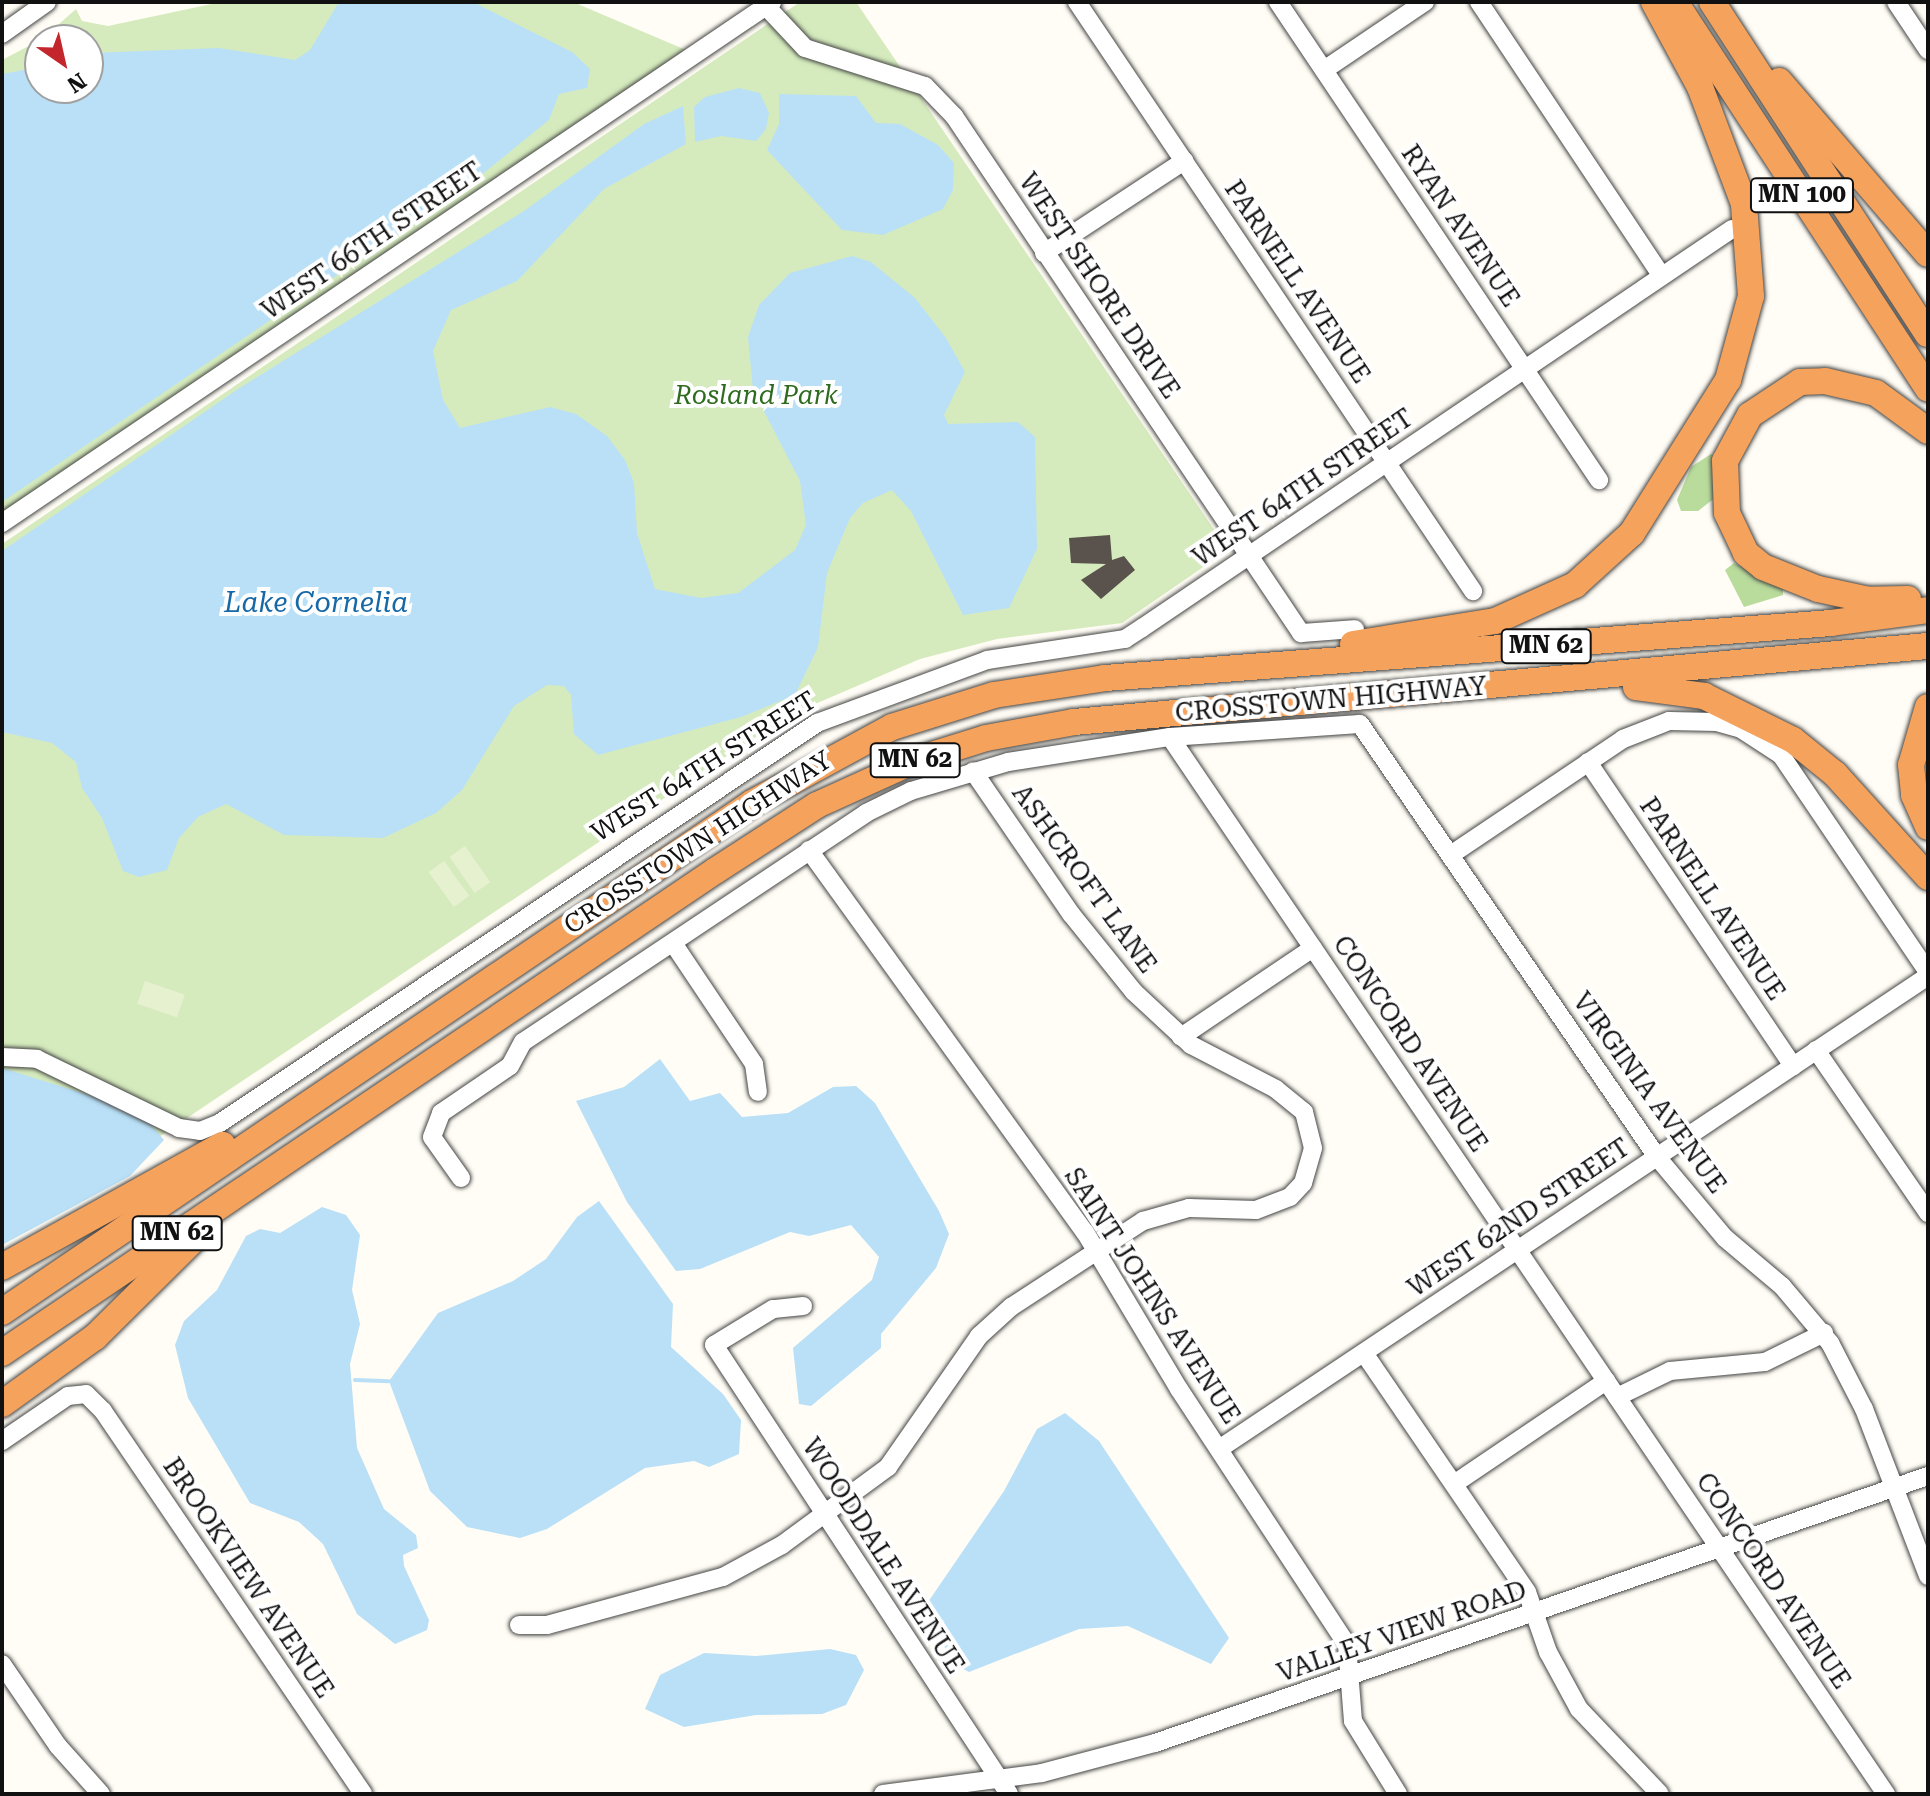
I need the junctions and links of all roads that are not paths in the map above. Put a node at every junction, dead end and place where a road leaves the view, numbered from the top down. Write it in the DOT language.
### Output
graph roads {
  1 [pos="47,2"];
  2 [pos="1077,2"];
  3 [pos="1278,2"];
  4 [pos="1425,2"];
  5 [pos="1479,2"];
  6 [pos="1654,2"];
  7 [pos="1675,2"];
  8 [pos="1712,2"];
  9 [pos="1896,2"];
  10 [pos="766,3"];
  11 [pos="2,34"];
  12 [pos="1735,39"];
  13 [pos="1928,50"];
  14 [pos="1324,70"];
  15 [pos="1184,161"];
  16 [pos="1732,229"];
  17 [pos="1044,253"];
  18 [pos="1928,254"];
  19 [pos="1662,276"];
  20 [pos="1928,334"];
  21 [pos="1524,369"];
  22 [pos="1928,388"];
  23 [pos="1928,431"];
  24 [pos="1386,462"];
  25 [pos="1599,480"];
  26 [pos="2,523"];
  27 [pos="1250,556"];
  28 [pos="1473,591"];
  29 [pos="1928,599"];
  30 [pos="1928,610"];
  31 [pos="1355,629"];
  32 [pos="1928,646"];
  33 [pos="1162,674"];
  34 [pos="1573,680"];
  35 [pos="1928,707"];
  36 [pos="1170,737"];
  37 [pos="1588,762"];
  38 [pos="973,771"];
  39 [pos="1928,827"];
  40 [pos="809,850"];
  41 [pos="1452,854"];
  42 [pos="1928,877"];
  43 [pos="673,943"];
  44 [pos="1313,948"];
  45 [pos="1928,974"];
  46 [pos="1181,1037"];
  47 [pos="1816,1050"];
  48 [pos="2,1057"];
  49 [pos="1793,1066"];
  50 [pos="338,1084"];
  51 [pos="758,1092"];
  52 [pos="353,1114"];
  53 [pos="1657,1157"];
  54 [pos="461,1178"];
  55 [pos="1928,1213"];
  56 [pos="1095,1249"];
  57 [pos="1518,1250"];
  58 [pos="2,1267"];
  59 [pos="803,1306"];
  60 [pos="2,1312"];
  61 [pos="1824,1333"];
  62 [pos="2,1353"];
  63 [pos="1364,1353"];
  64 [pos="1606,1381"];
  65 [pos="1617,1397"];
  66 [pos="2,1404"];
  67 [pos="2,1441"];
  68 [pos="1219,1449"];
  69 [pos="1928,1476"];
  70 [pos="1454,1484"];
  71 [pos="1893,1489"];
  72 [pos="826,1515"];
  73 [pos="1721,1549"];
  74 [pos="1928,1576"];
  75 [pos="1535,1615"];
  76 [pos="519,1625"];
  77 [pos="2,1664"];
  78 [pos="1350,1677"];
  79 [pos="1004,1786"];
  80 [pos="101,1794"];
  81 [pos="363,1794"];
  82 [pos="883,1794"];
  83 [pos="1398,1794"];
  84 [pos="1660,1794"];
  85 [pos="1886,1794"];
  1 -- 11 [label="street"];
  2 -- 15 [label="street, PARNELL AVENUE"];
  3 -- 14 [label="street, RYAN AVENUE"];
  4 -- 14 [label="street"];
  5 -- 19 [label="street"];
  6 -- 33 [label="highway"];
  7 -- 22 [label="highway, MN 100"];
  8 -- 12 [label="highway, MN 100"];
  9 -- 13 [label="street"];
  10 -- 17 [label="street, WEST SHORE DRIVE"];
  10 -- 26 [label="street, WEST 66TH STREET"];
  12 -- 18 [label="highway"];
  12 -- 20 [label="highway, MN 100"];
  14 -- 21 [label="street, RYAN AVENUE"];
  15 -- 17 [label="street"];
  15 -- 24 [label="street, PARNELL AVENUE"];
  16 -- 19 [label="street, WEST 64TH STREET"];
  17 -- 27 [label="street, WEST SHORE DRIVE"];
  19 -- 21 [label="street, WEST 64TH STREET"];
  21 -- 24 [label="street, WEST 64TH STREET"];
  21 -- 25 [label="street, RYAN AVENUE"];
  23 -- 29 [label="highway"];
  24 -- 27 [label="street, WEST 64TH STREET"];
  24 -- 28 [label="street, PARNELL AVENUE"];
  27 -- 31 [label="street, WEST SHORE DRIVE"];
  27 -- 48 [label="street, WEST 64TH STREET"];
  30 -- 33 [label="highway, CROSSTOWN HIGHWAY / MN 62"];
  32 -- 34 [label="highway, CROSSTOWN HIGHWAY / MN 62"];
  33 -- 50 [label="highway, CROSSTOWN HIGHWAY / MN 62"];
  34 -- 42 [label="highway"];
  34 -- 52 [label="highway, CROSSTOWN HIGHWAY / MN 62"];
  35 -- 39 [label="highway"];
  36 -- 38 [label="street"];
  36 -- 41 [label="street, VIRGINIA AVENUE"];
  36 -- 44 [label="street, CONCORD AVENUE"];
  37 -- 41 [label="street"];
  37 -- 45 [label="street"];
  37 -- 49 [label="street, PARNELL AVENUE"];
  38 -- 40 [label="street"];
  38 -- 46 [label="street, ASHCROFT LANE"];
  40 -- 43 [label="street"];
  40 -- 56 [label="street, SAINT JOHNS AVENUE"];
  41 -- 53 [label="street, VIRGINIA AVENUE"];
  43 -- 51 [label="street"];
  43 -- 54 [label="street"];
  44 -- 46 [label="street"];
  44 -- 57 [label="street, CONCORD AVENUE"];
  45 -- 47 [label="street, WEST 62ND STREET"];
  46 -- 56 [label="street, ASHCROFT LANE"];
  47 -- 49 [label="street, WEST 62ND STREET"];
  47 -- 55 [label="street"];
  49 -- 53 [label="street, WEST 62ND STREET"];
  50 -- 58 [label="highway"];
  50 -- 60 [label="highway, CROSSTOWN HIGHWAY / MN 62"];
  52 -- 62 [label="highway, CROSSTOWN HIGHWAY / MN 62"];
  52 -- 66 [label="highway"];
  53 -- 57 [label="street, WEST 62ND STREET"];
  53 -- 61 [label="street, VIRGINIA AVENUE"];
  56 -- 68 [label="street, SAINT JOHNS AVENUE"];
  56 -- 72 [label="street, ASHCROFT LANE"];
  57 -- 63 [label="street, WEST 62ND STREET"];
  57 -- 64 [label="street, CONCORD AVENUE"];
  59 -- 72 [label="street, WOODDALE AVENUE"];
  61 -- 65 [label="street"];
  61 -- 71 [label="street, VIRGINIA AVENUE"];
  63 -- 68 [label="street, WEST 62ND STREET"];
  63 -- 70 [label="street"];
  64 -- 65 [label="street, CONCORD AVENUE"];
  64 -- 70 [label="street"];
  65 -- 73 [label="street, CONCORD AVENUE"];
  67 -- 81 [label="street, BROOKVIEW AVENUE"];
  68 -- 78 [label="street, SAINT JOHNS AVENUE"];
  69 -- 71 [label="street, VALLEY VIEW ROAD"];
  70 -- 75 [label="street"];
  71 -- 73 [label="street, VALLEY VIEW ROAD"];
  71 -- 74 [label="street, VIRGINIA AVENUE"];
  72 -- 76 [label="street, ASHCROFT LANE"];
  72 -- 79 [label="street, WOODDALE AVENUE"];
  73 -- 75 [label="street, VALLEY VIEW ROAD"];
  73 -- 85 [label="street, CONCORD AVENUE"];
  75 -- 78 [label="street, VALLEY VIEW ROAD"];
  75 -- 84 [label="street"];
  77 -- 80 [label="street"];
  78 -- 79 [label="street, VALLEY VIEW ROAD"];
  78 -- 83 [label="street, SAINT JOHNS AVENUE"];
  79 -- 82 [label="street, VALLEY VIEW ROAD"];
}
